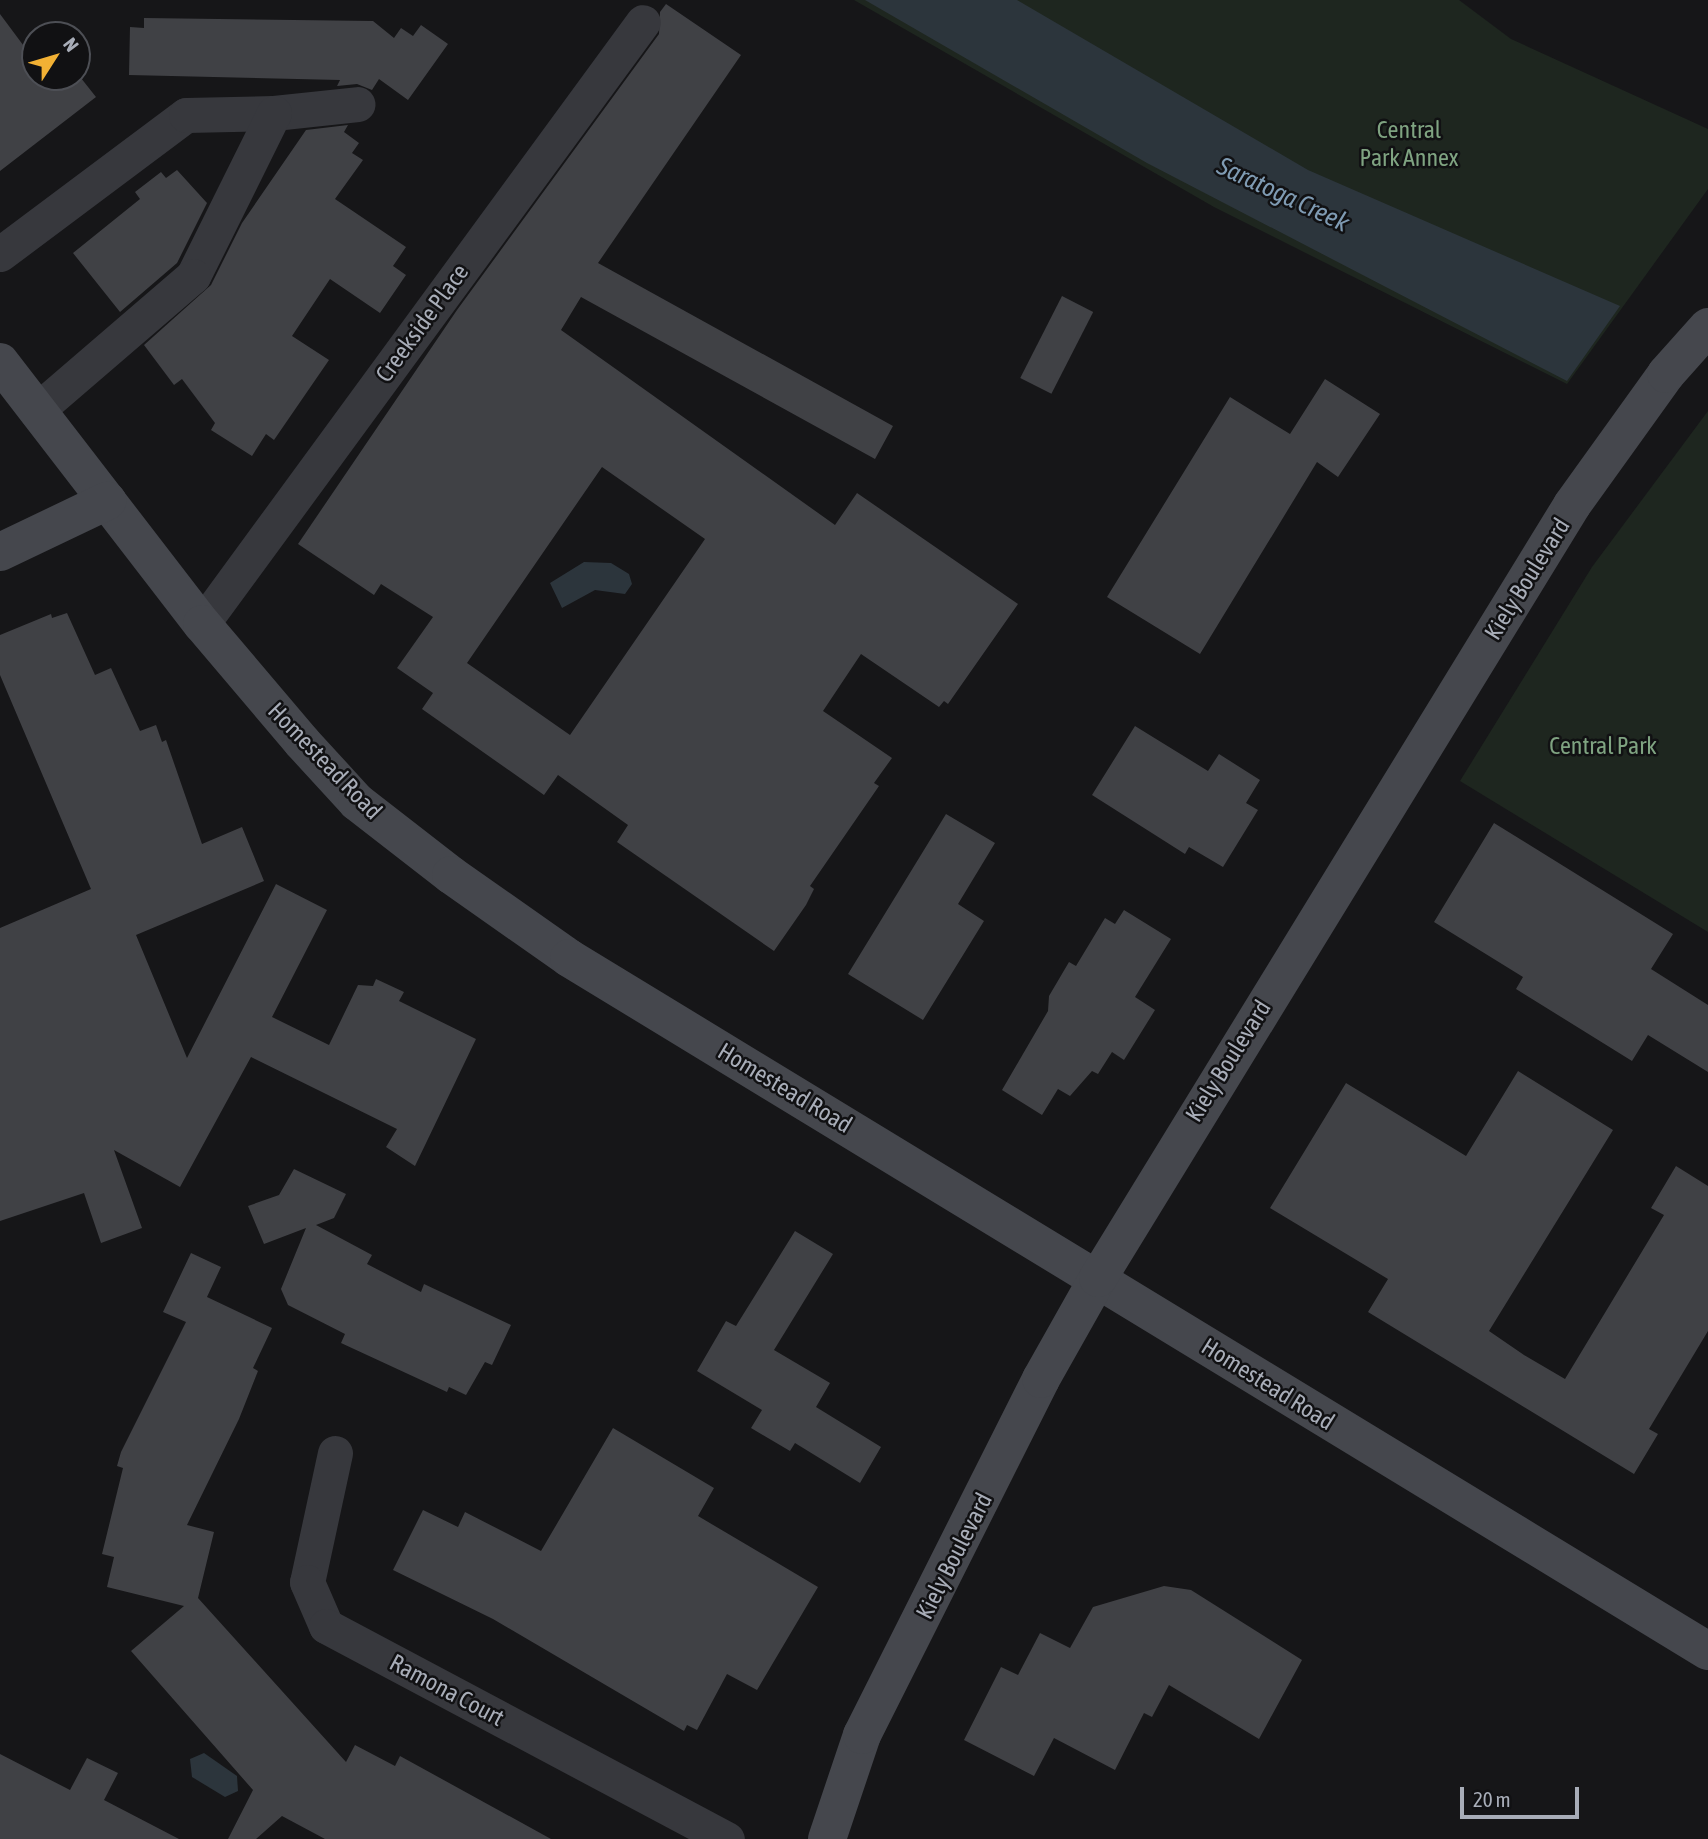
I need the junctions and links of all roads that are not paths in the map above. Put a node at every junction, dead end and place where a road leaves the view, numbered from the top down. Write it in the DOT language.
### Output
graph roads {
  1 [pos="643,23"];
  2 [pos="358,104"];
  3 [pos="274,113"];
  4 [pos="0,254"];
  5 [pos="1708,327"];
  6 [pos="0,362"];
  7 [pos="36,411"];
  8 [pos="107,501"];
  9 [pos="0,552"];
  10 [pos="202,624"];
  11 [pos="1098,1278"];
  12 [pos="335,1453"];
  13 [pos="1708,1651"];
  14 [pos="727,1839"];
  15 [pos="827,1839"];
  1 -- 10 [label="street, Creekside Place"];
  2 -- 3 [label="street"];
  3 -- 4 [label="street"];
  3 -- 7 [label="street"];
  5 -- 11 [label="main road, Kiely Boulevard"];
  6 -- 7 [label="main road, Homestead Road"];
  7 -- 8 [label="main road, Homestead Road"];
  8 -- 9 [label="main road"];
  8 -- 10 [label="main road, Homestead Road"];
  10 -- 11 [label="main road, Homestead Road"];
  11 -- 13 [label="main road, Homestead Road"];
  11 -- 15 [label="main road, Kiely Boulevard"];
  12 -- 14 [label="street, Ramona Court"];
}
